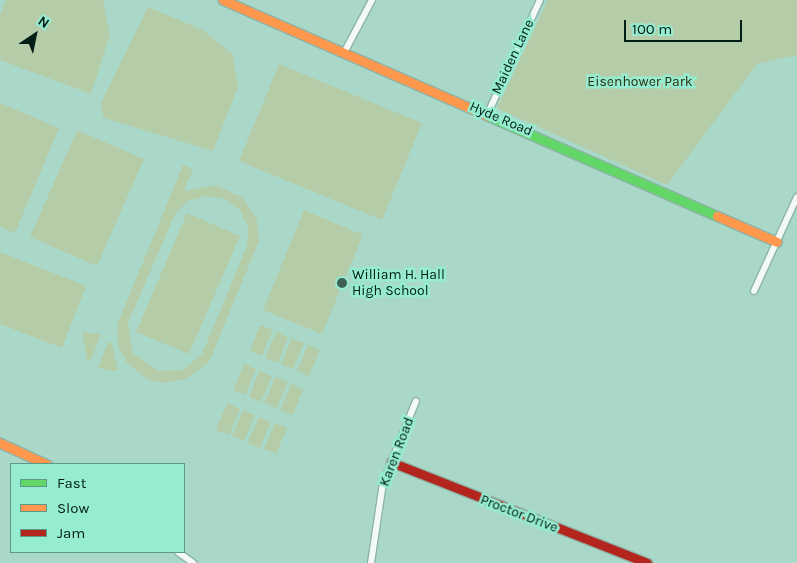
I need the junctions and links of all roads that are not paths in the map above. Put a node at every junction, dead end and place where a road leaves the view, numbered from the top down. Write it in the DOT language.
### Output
graph roads {
  1 [pos="223,0"];
  2 [pos="372,0"];
  3 [pos="540,0"];
  4 [pos="345,51"];
  5 [pos="488,114"];
  6 [pos="797,197"];
  7 [pos="777,242"];
  8 [pos="754,291"];
  9 [pos="416,401"];
  10 [pos="0,443"];
  11 [pos="391,462"];
  12 [pos="44,463"];
  13 [pos="179,553"];
  14 [pos="193,563"];
  15 [pos="371,563"];
  16 [pos="647,563"];
  1 -- 4 [label="street, Hyde Road"];
  2 -- 4 [label="street"];
  3 -- 5 [label="street, Maiden Lane"];
  4 -- 5 [label="street, Hyde Road"];
  5 -- 7 [label="street, Hyde Road"];
  6 -- 7 [label="street"];
  7 -- 8 [label="street"];
  9 -- 11 [label="street, Karen Road"];
  10 -- 12 [label="street"];
  11 -- 15 [label="street, Karen Road"];
  11 -- 16 [label="street, Proctor Drive"];
  13 -- 14 [label="street"];
}
